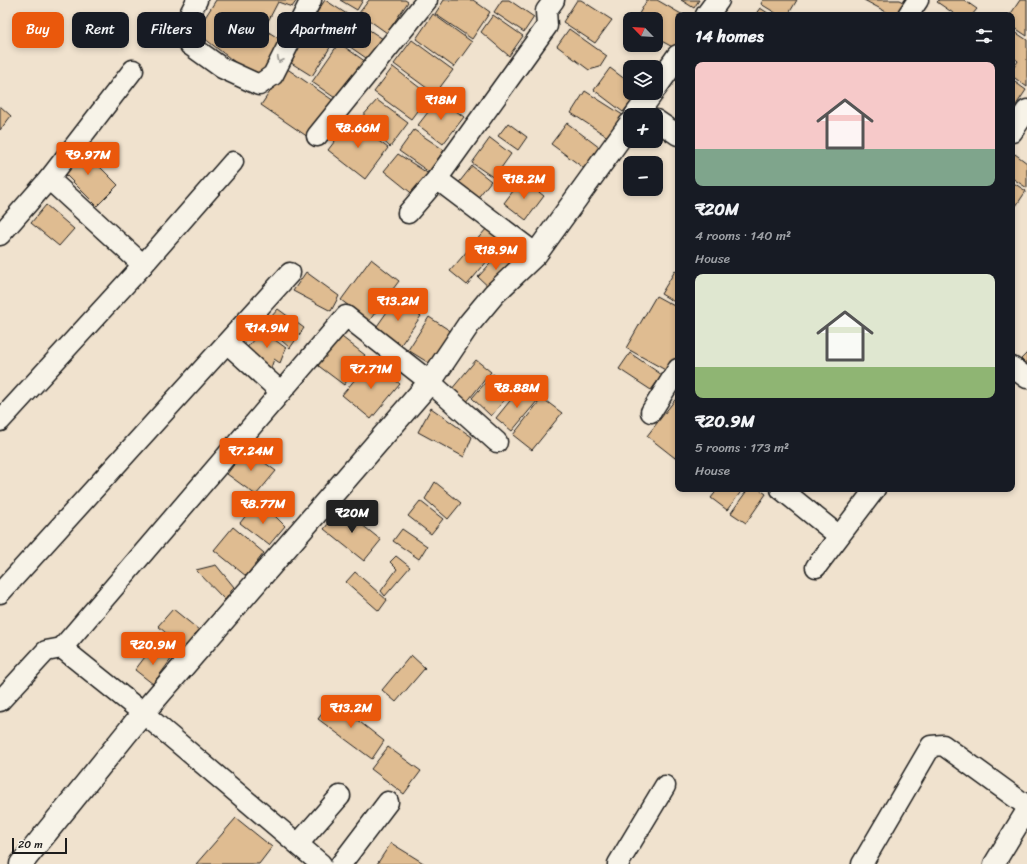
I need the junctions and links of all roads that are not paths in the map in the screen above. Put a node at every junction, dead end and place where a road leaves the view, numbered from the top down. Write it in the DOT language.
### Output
graph roads {
  1 [pos="197,0"];
  2 [pos="311,0"];
  3 [pos="427,0"];
  4 [pos="554,0"];
  5 [pos="718,0"];
  6 [pos="918,0"];
  7 [pos="709,12"];
  8 [pos="910,12"];
  9 [pos="675,60"];
  10 [pos="133,70"];
  11 [pos="663,77"];
  12 [pos="1027,110"];
  13 [pos="663,125"];
  14 [pos="1015,128"];
  15 [pos="675,133"];
  16 [pos="317,136"];
  17 [pos="623,140"];
  18 [pos="233,162"];
  19 [pos="49,179"];
  20 [pos="437,179"];
  21 [pos="408,213"];
  22 [pos="0,235"];
  23 [pos="536,254"];
  24 [pos="143,265"];
  25 [pos="290,273"];
  26 [pos="227,343"];
  27 [pos="1015,369"];
  28 [pos="675,374"];
  29 [pos="1027,378"];
  30 [pos="430,382"];
  31 [pos="281,392"];
  32 [pos="651,412"];
  33 [pos="0,421"];
  34 [pos="497,442"];
  35 [pos="785,492"];
  36 [pos="873,492"];
  37 [pos="840,536"];
  38 [pos="816,567"];
  39 [pos="0,593"];
  40 [pos="62,648"];
  41 [pos="0,701"];
  42 [pos="143,713"];
  43 [pos="665,786"];
  44 [pos="340,796"];
  45 [pos="388,802"];
  46 [pos="1027,806"];
  47 [pos="1027,810"];
  48 [pos="298,844"];
  49 [pos="21,864"];
  50 [pos="321,864"];
  51 [pos="341,864"];
  52 [pos="618,864"];
  53 [pos="862,864"];
  54 [pos="994,864"];
  2 -- 1 [label="street, one-way"];
  3 -- 16 [label="street"];
  4 -- 20 [label="street"];
  5 -- 7 [label="street"];
  6 -- 8 [label="street"];
  9 -- 11 [label="street"];
  10 -- 19 [label="street"];
  12 -- 14 [label="street"];
  13 -- 15 [label="street"];
  17 -- 23 [label="street"];
  18 -- 24 [label="street"];
  19 -- 22 [label="street"];
  19 -- 24 [label="street"];
  20 -- 21 [label="street"];
  20 -- 23 [label="street"];
  23 -- 30 [label="street"];
  24 -- 33 [label="street"];
  25 -- 26 [label="street"];
  26 -- 31 [label="street"];
  26 -- 39 [label="street"];
  27 -- 29 [label="street"];
  28 -- 32 [label="street"];
  30 -- 31 [label="street"];
  30 -- 34 [label="street"];
  30 -- 42 [label="street"];
  31 -- 40 [label="street"];
  35 -- 37 [label="street"];
  36 -- 37 [label="street"];
  37 -- 38 [label="street"];
  40 -- 41 [label="street"];
  40 -- 42 [label="street"];
  42 -- 48 [label="street"];
  42 -- 49 [label="street"];
  43 -- 52 [label="street"];
  44 -- 48 [label="street"];
  45 -- 51 [label="street"];
  46 -- 53 [label="street"];
  47 -- 54 [label="street"];
  48 -- 50 [label="street"];
}
